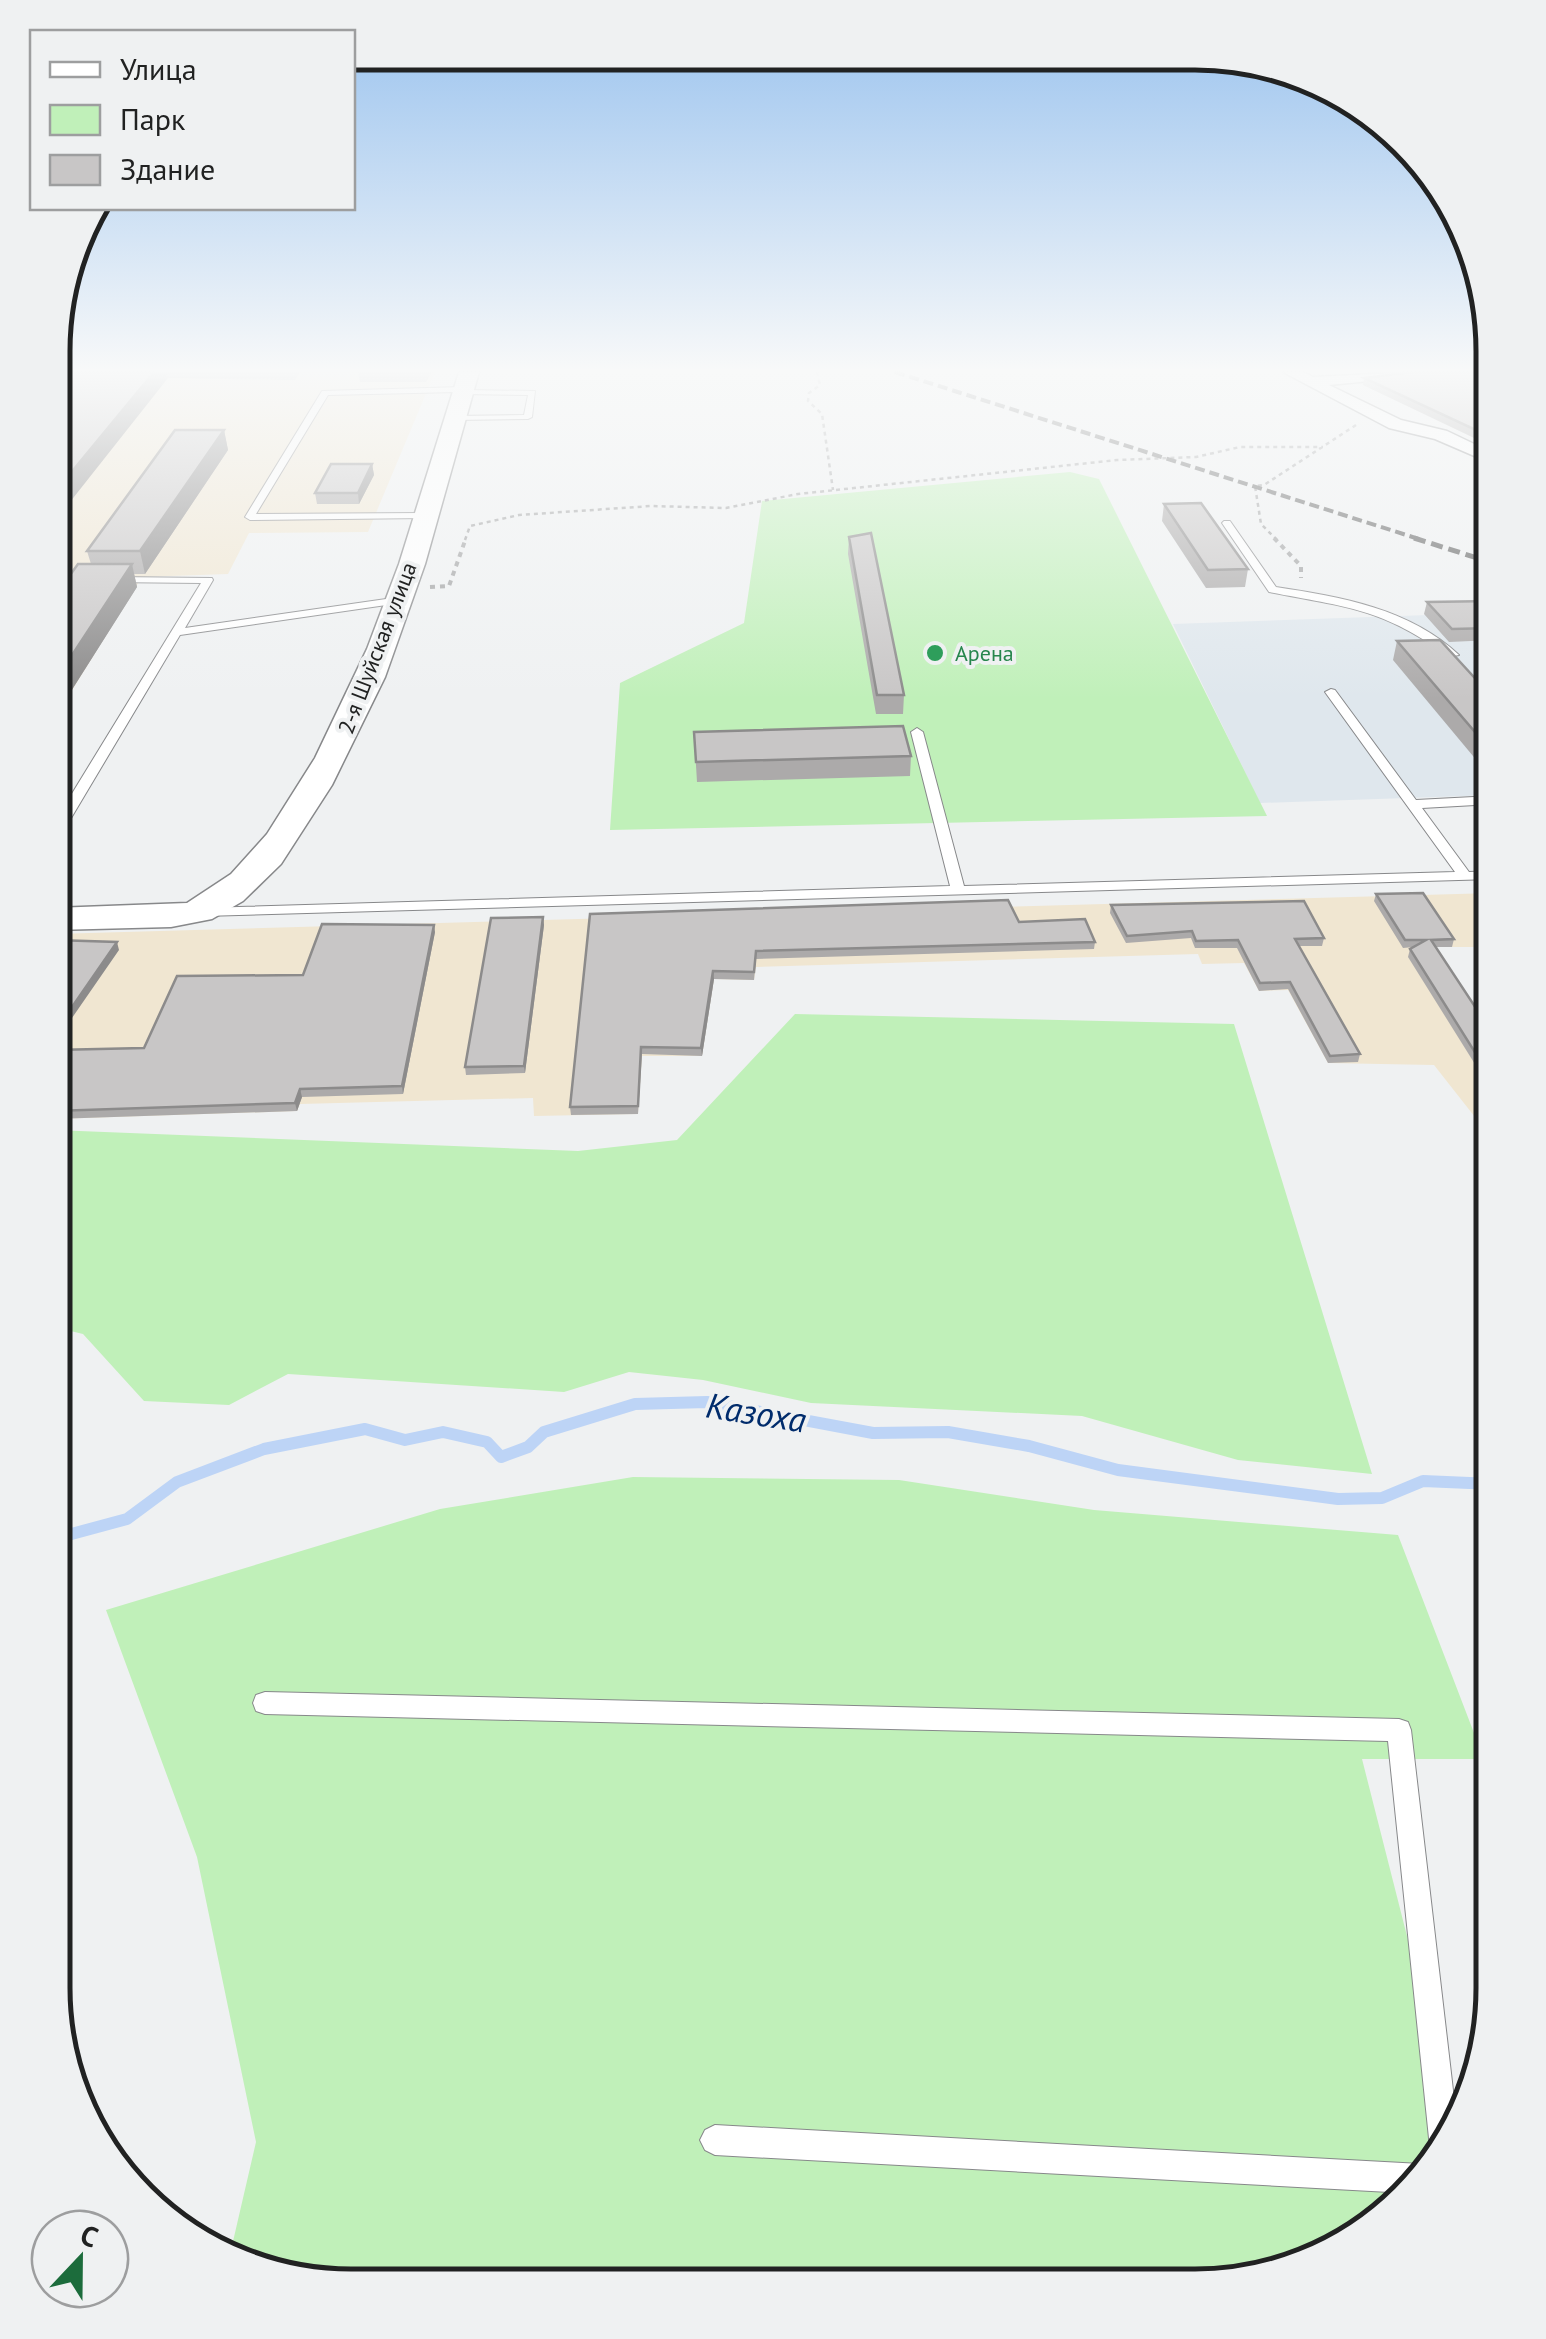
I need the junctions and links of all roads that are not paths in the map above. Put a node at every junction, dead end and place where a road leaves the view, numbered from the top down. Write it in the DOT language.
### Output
graph roads {
  1 [pos="271,481"];
  2 [pos="434,481"];
  3 [pos="423,516"];
  4 [pos="1227,523"];
  5 [pos="94,580"];
  6 [pos="402,594"];
  7 [pos="178,632"];
  8 [pos="1463,666"];
  9 [pos="1331,692"];
  10 [pos="917,732"];
  11 [pos="1476,801"];
  12 [pos="1414,804"];
  13 [pos="70,809"];
  14 [pos="1476,876"];
  15 [pos="1466,877"];
  16 [pos="958,891"];
  17 [pos="235,893"];
  18 [pos="276,910"];
  19 [pos="194,913"];
  20 [pos="70,918"];
  21 [pos="265,1703"];
  22 [pos="1442,2121"];
  23 [pos="715,2140"];
  24 [pos="1401,2178"];
  1 -- 3 [label="lane"];
  2 -- 3 [label="street, 2-я Шуйская улица"];
  3 -- 6 [label="street, 2-я Шуйская улица"];
  4 -- 8 [label="lane"];
  5 -- 7 [label="lane"];
  6 -- 7 [label="lane"];
  6 -- 17 [label="street, 2-я Шуйская улица"];
  7 -- 13 [label="lane"];
  9 -- 12 [label="lane"];
  10 -- 16 [label="lane"];
  11 -- 12 [label="lane"];
  12 -- 15 [label="lane"];
  14 -- 15 [label="lane"];
  15 -- 16 [label="lane"];
  16 -- 18 [label="lane"];
  17 -- 18 [label="lane"];
  17 -- 19 [label="street, 2-я Шуйская улица"];
  18 -- 19 [label="lane"];
  19 -- 20 [label="street, 2-я Шуйская улица"];
  21 -- 22 [label="lane"];
  23 -- 24 [label="lane"];
}
